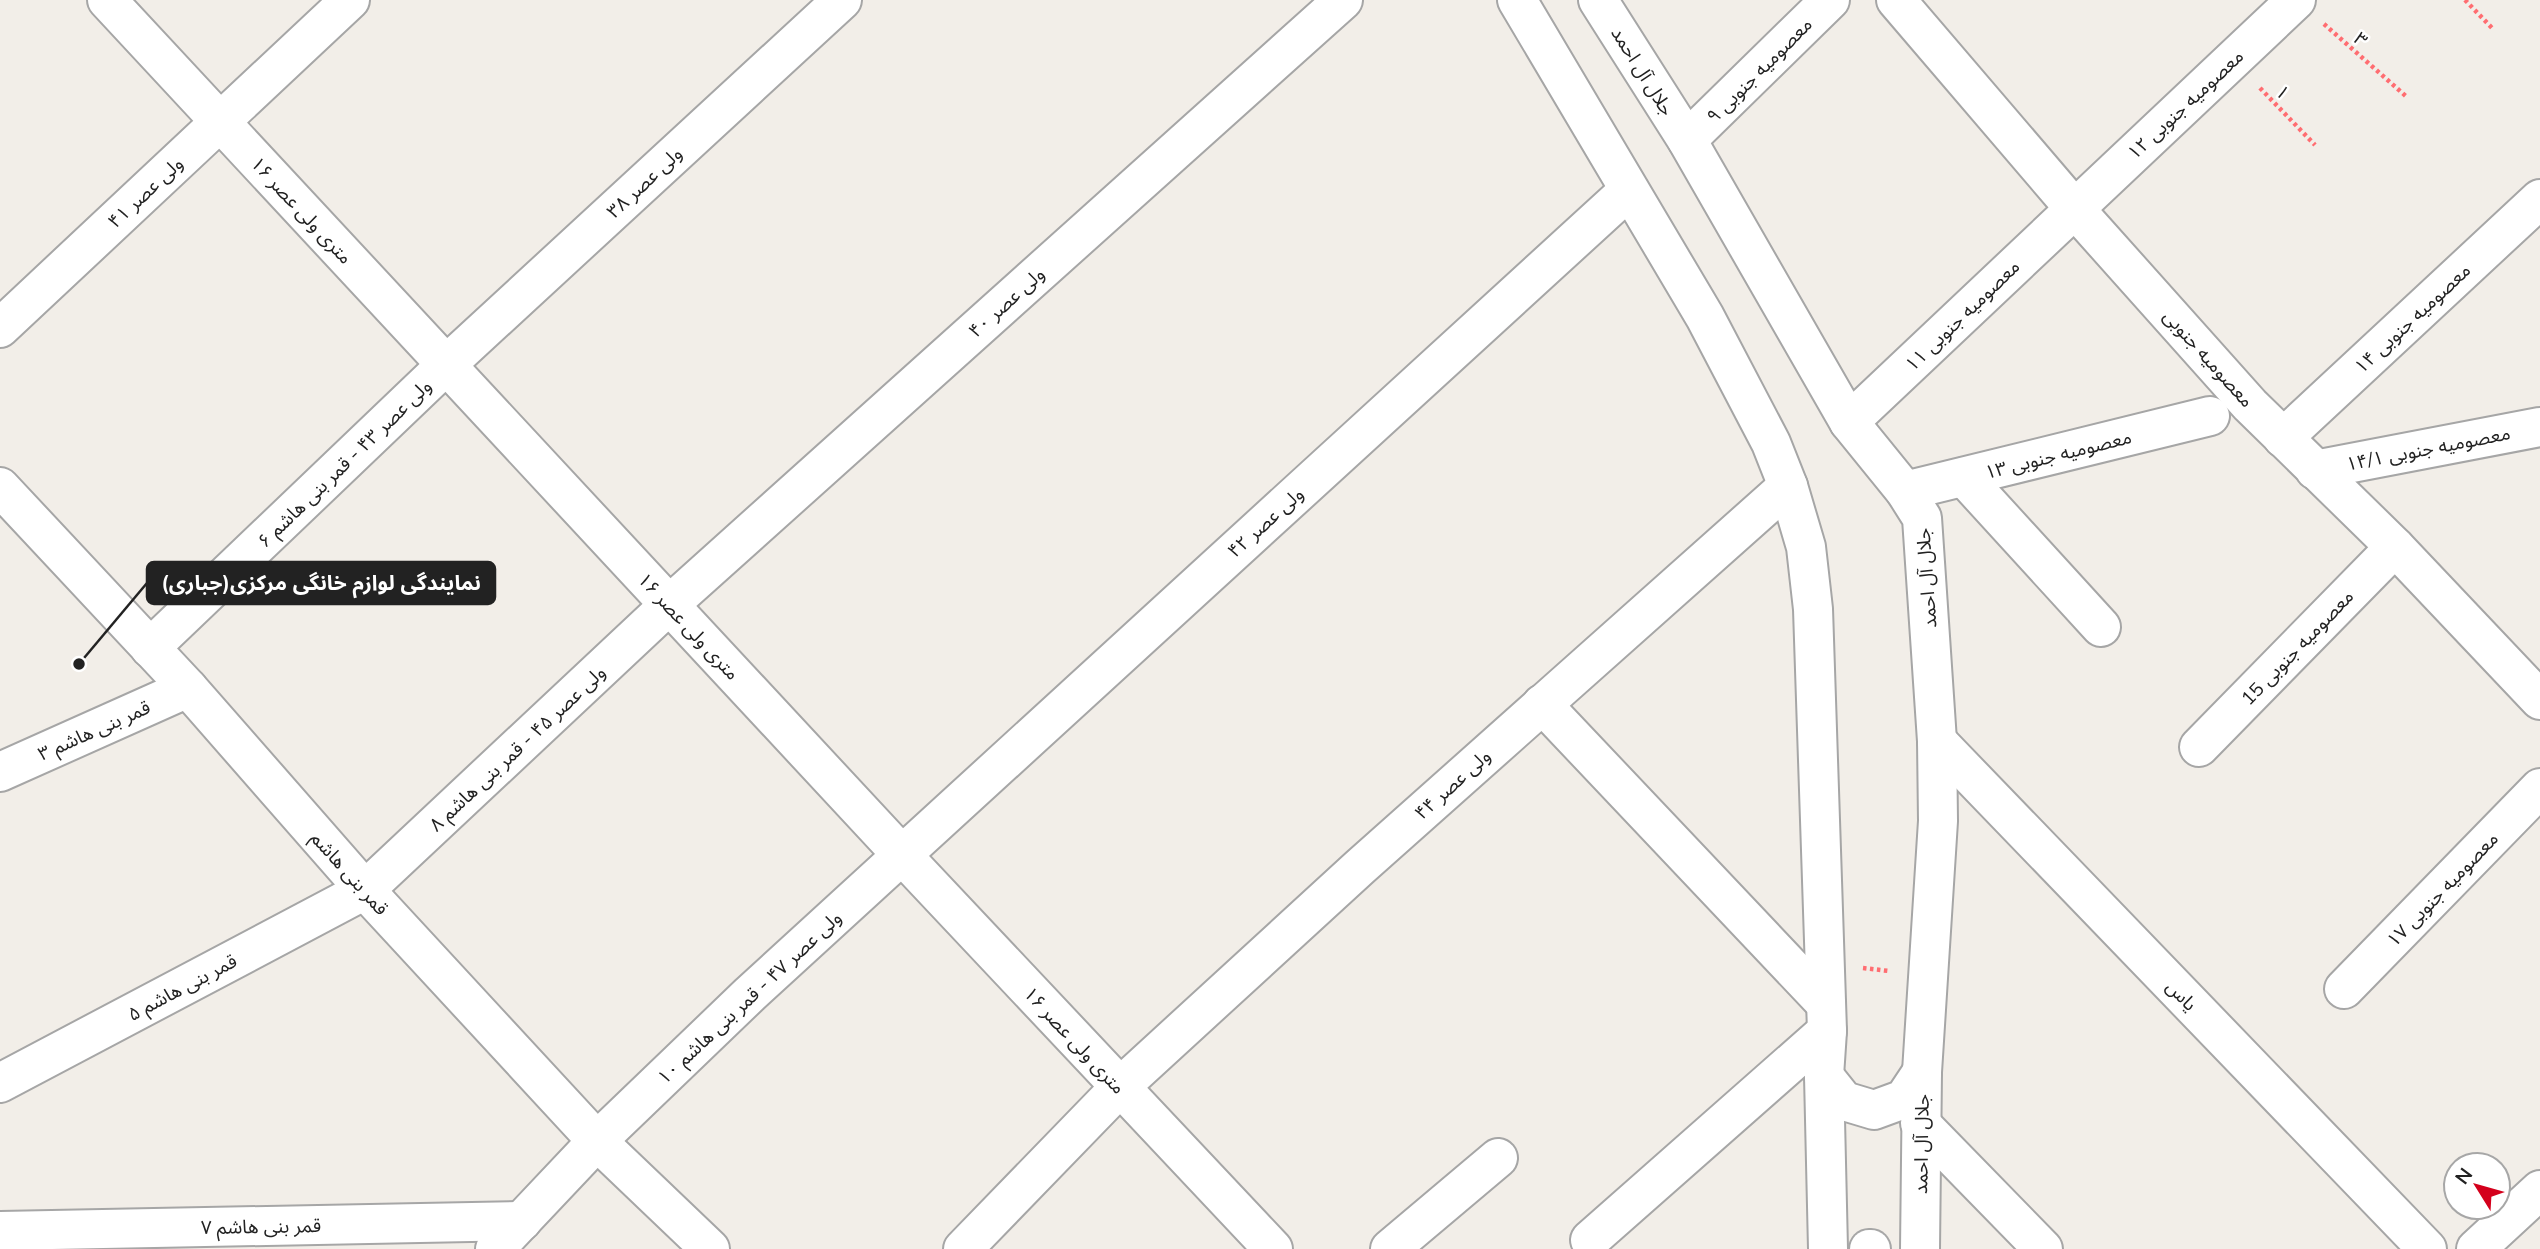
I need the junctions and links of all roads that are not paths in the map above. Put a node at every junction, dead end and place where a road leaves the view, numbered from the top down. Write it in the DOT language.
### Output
graph roads {
  1 [pos="107,0"];
  2 [pos="350,0"];
  3 [pos="842,0"];
  4 [pos="1343,0"];
  5 [pos="1517,0"];
  6 [pos="1598,0"];
  7 [pos="1830,0"];
  8 [pos="1896,0"];
  9 [pos="2307,9"];
  10 [pos="220,121"];
  11 [pos="1688,140"];
  12 [pos="1629,190"];
  13 [pos="2540,199"];
  14 [pos="2074,208"];
  15 [pos="0,328"];
  16 [pos="446,365"];
  17 [pos="2210,416"];
  18 [pos="1849,422"];
  19 [pos="2540,427"];
  20 [pos="2284,438"];
  21 [pos="2315,470"];
  22 [pos="1964,477"];
  23 [pos="1788,486"];
  24 [pos="0,487"];
  25 [pos="1905,491"];
  26 [pos="2395,547"];
  27 [pos="669,605"];
  28 [pos="2101,627"];
  29 [pos="150,648"];
  30 [pos="188,688"];
  31 [pos="2540,700"];
  32 [pos="1542,704"];
  33 [pos="1937,741"];
  34 [pos="2199,747"];
  35 [pos="0,772"];
  36 [pos="2540,788"];
  37 [pos="902,855"];
  38 [pos="365,890"];
  39 [pos="2344,989"];
  40 [pos="1826,1017"];
  41 [pos="1922,1072"];
  42 [pos="1824,1076"];
  43 [pos="0,1083"];
  44 [pos="1120,1087"];
  45 [pos="1920,1123"];
  46 [pos="597,1141"];
  47 [pos="1498,1158"];
  48 [pos="2540,1190"];
  49 [pos="522,1221"];
  50 [pos="0,1231"];
  51 [pos="1590,1240"];
  52 [pos="495,1249"];
  53 [pos="710,1249"];
  54 [pos="964,1249"];
  55 [pos="1273,1249"];
  56 [pos="1390,1249"];
  57 [pos="1828,1249"];
  58 [pos="1920,1249"];
  59 [pos="2043,1249"];
  60 [pos="2427,1249"];
  61 [pos="2476,1249"];
  1 -- 10 [label="street, ۱۶ متری ولی عصر"];
  2 -- 10 [label="street, ولی عصر ۴۱"];
  3 -- 16 [label="street, ولی عصر ۳۸"];
  4 -- 27 [label="street, ولی عصر ۴۰"];
  5 -- 12 [label="street"];
  6 -- 11 [label="street, جلال آل احمد"];
  7 -- 11 [label="street, معصومیه جنوبی ۹"];
  8 -- 14 [label="street, معصومیه جنوبی"];
  9 -- 14 [label="street, معصومیه جنوبی ۱۲"];
  10 -- 15 [label="street, ولی عصر ۴۱"];
  10 -- 16 [label="street, ۱۶ متری ولی عصر"];
  11 -- 18 [label="street, جلال آل احمد"];
  12 -- 23 [label="street"];
  12 -- 37 [label="street, ولی عصر ۴۲"];
  13 -- 20 [label="street, معصومیه جنوبی ۱۴"];
  14 -- 18 [label="street, معصومیه جنوبی ۱۱"];
  14 -- 20 [label="street, معصومیه جنوبی"];
  16 -- 27 [label="street, ۱۶ متری ولی عصر"];
  16 -- 29 [label="street, ولی عصر ۴۳ - قمر بنی هاشم ۶"];
  17 -- 22 [label="street, معصومیه جنوبی ۱۳"];
  18 -- 25 [label="street, جلال آل احمد"];
  19 -- 21 [label="street, معصومیه جنوبی ۱۴/۱"];
  20 -- 21 [label="street, معصومیه جنوبی"];
  21 -- 26 [label="street, معصومیه جنوبی"];
  22 -- 25 [label="street, معصومیه جنوبی ۱۳"];
  22 -- 28 [label="street"];
  23 -- 32 [label="street, ولی عصر ۴۴"];
  23 -- 40 [label="street"];
  24 -- 29 [label="street, قمر بنی هاشم"];
  25 -- 33 [label="street, جلال آل احمد"];
  26 -- 31 [label="street, معصومیه جنوبی"];
  26 -- 34 [label="street, معصومیه جنوبی 15"];
  27 -- 37 [label="street, ۱۶ متری ولی عصر"];
  27 -- 38 [label="street, ولی عصر ۴۵ - قمر بنی هاشم ۸"];
  29 -- 30 [label="street, قمر بنی هاشم"];
  30 -- 35 [label="street, قمر بنی هاشم ۳"];
  30 -- 38 [label="street, قمر بنی هاشم"];
  32 -- 40 [label="street"];
  32 -- 44 [label="street, ولی عصر ۴۴"];
  33 -- 41 [label="street, جلال آل احمد"];
  33 -- 60 [label="street, یاس"];
  36 -- 39 [label="street, معصومیه جنوبی ۱۷"];
  37 -- 44 [label="street, ۱۶ متری ولی عصر"];
  37 -- 46 [label="street, ولی عصر ۴۷ - قمر بنی هاشم ۱۰"];
  38 -- 43 [label="street, قمر بنی هاشم ۵"];
  38 -- 46 [label="street, قمر بنی هاشم"];
  40 -- 42 [label="street"];
  40 -- 51 [label="street"];
  41 -- 42 [label="street"];
  41 -- 45 [label="street, جلال آل احمد"];
  42 -- 57 [label="street"];
  44 -- 54 [label="street, ولی عصر ۴۴"];
  44 -- 55 [label="street, ۱۶ متری ولی عصر"];
  45 -- 58 [label="street, جلال آل احمد"];
  45 -- 59 [label="street"];
  46 -- 49 [label="street, ولی عصر ۴۷ - قمر بنی هاشم ۱۰"];
  46 -- 53 [label="street, قمر بنی هاشم"];
  47 -- 56 [label="street"];
  48 -- 61 [label="street"];
  49 -- 50 [label="street, قمر بنی هاشم ۷"];
  49 -- 52 [label="street, ولی عصر ۴۷ - قمر بنی هاشم ۱۰"];
}
